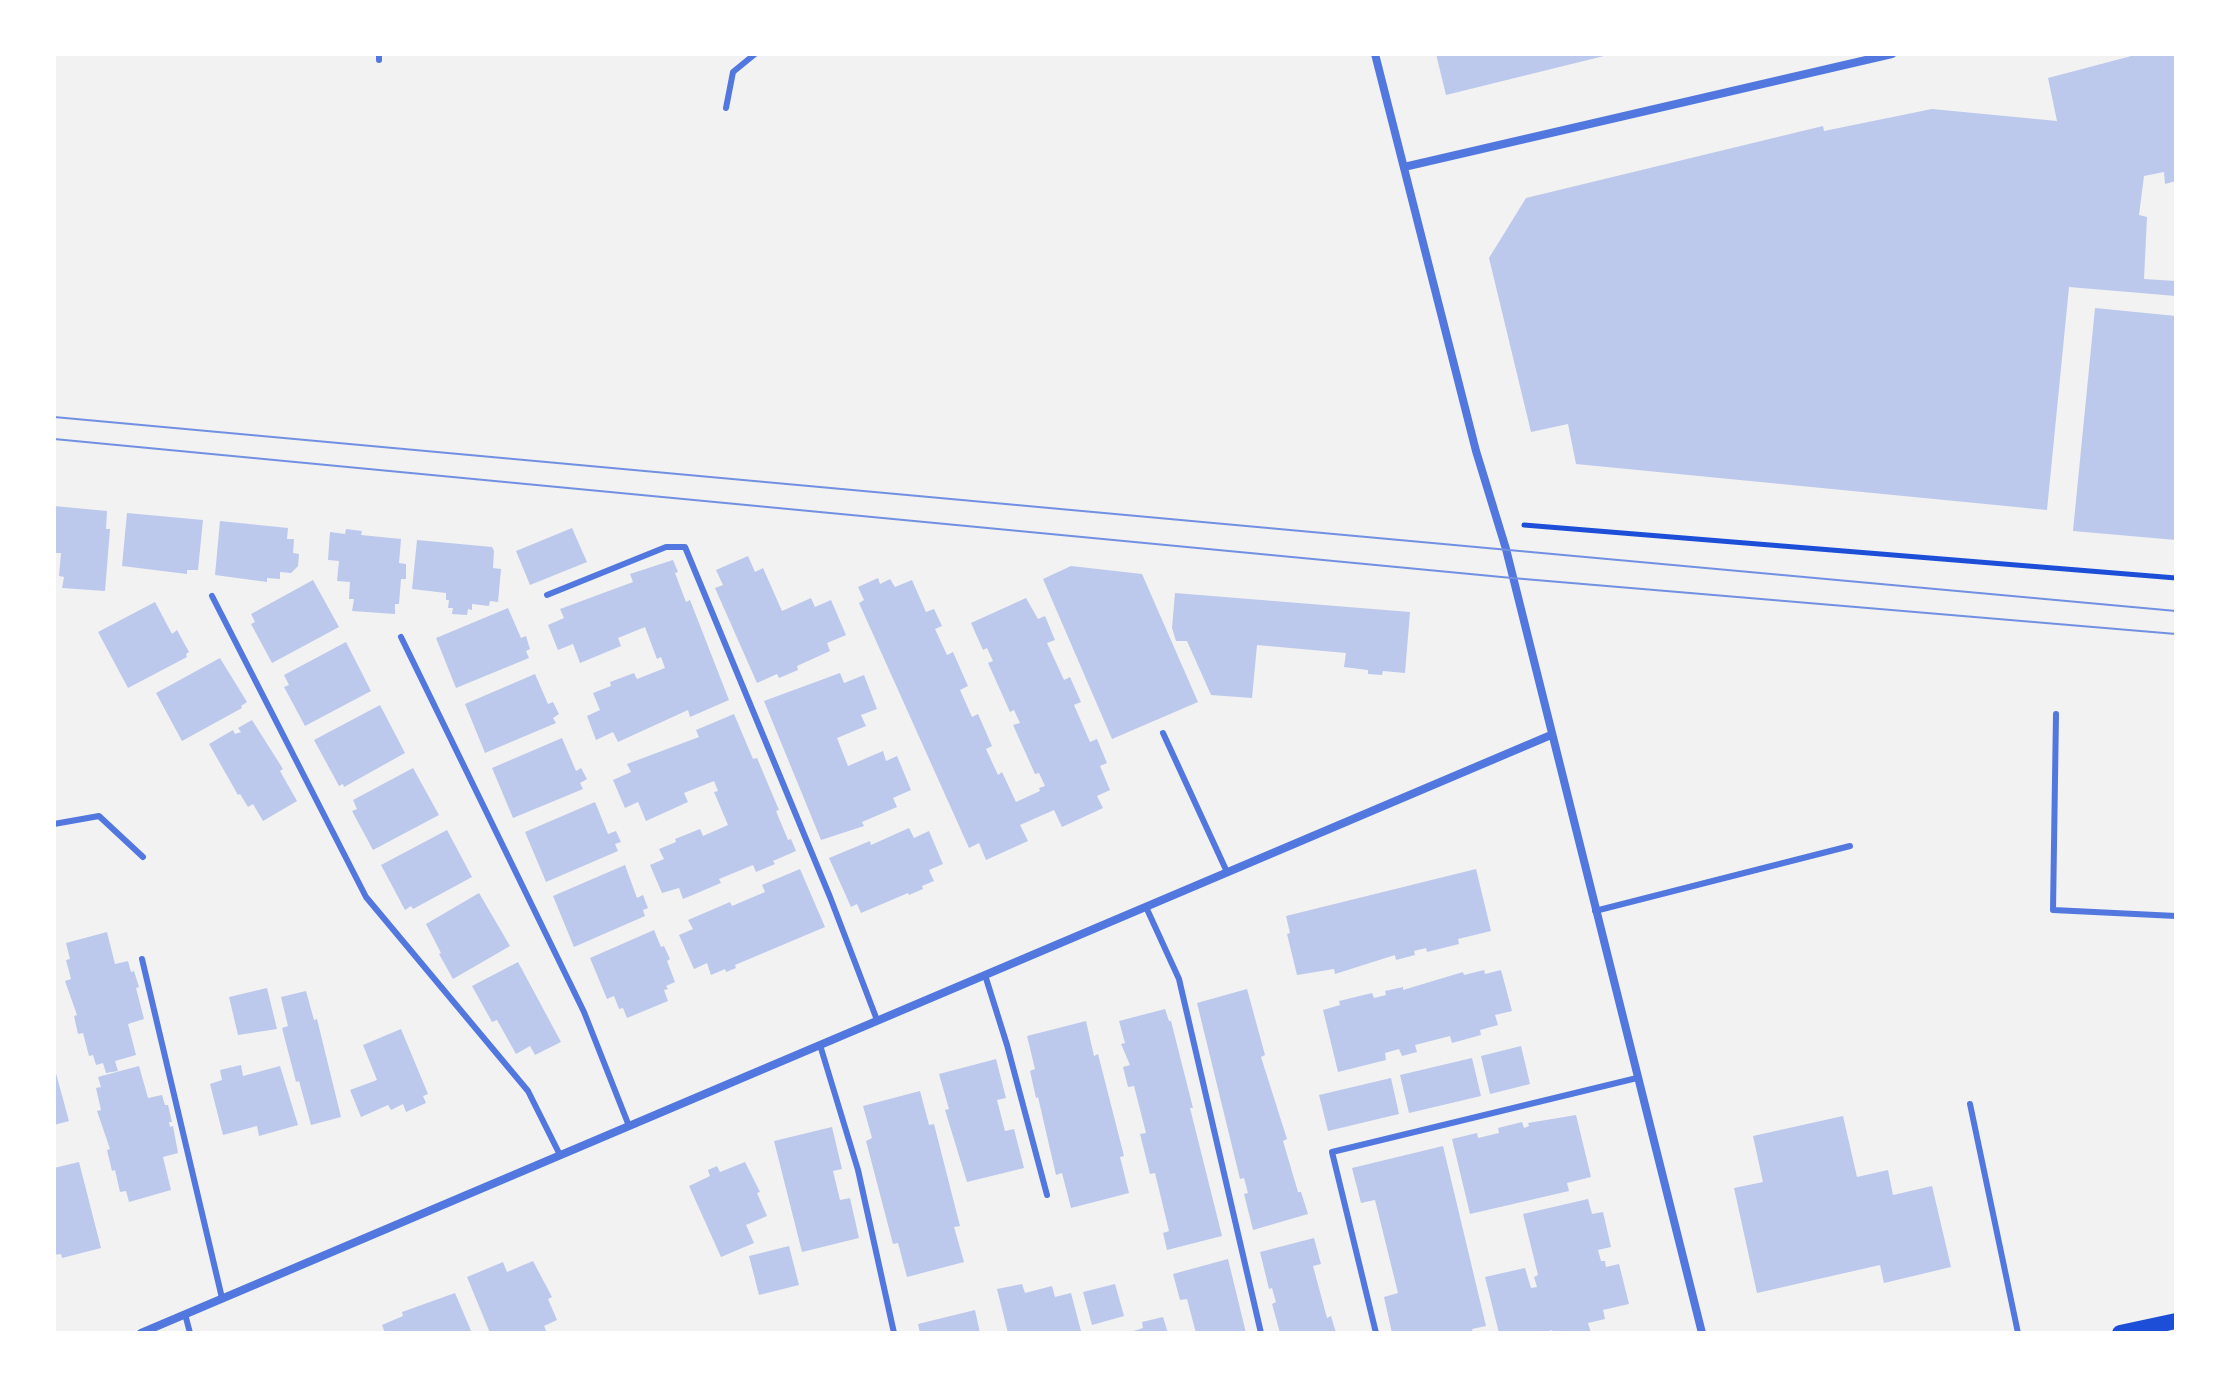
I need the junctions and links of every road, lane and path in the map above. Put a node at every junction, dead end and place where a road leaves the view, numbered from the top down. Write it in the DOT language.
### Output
graph roads {
  1 [pos="755,54"];
  2 [pos="1375,54"];
  3 [pos="1892,54"];
  4 [pos="726,108"];
  5 [pos="1404,167"];
  6 [pos="1523,525"];
  7 [pos="2176,578"];
  8 [pos="547,595"];
  9 [pos="212,596"];
  10 [pos="401,637"];
  11 [pos="2056,714"];
  12 [pos="1163,733"];
  13 [pos="1551,735"];
  14 [pos="54,824"];
  15 [pos="1850,846"];
  16 [pos="143,857"];
  17 [pos="1227,872"];
  18 [pos="1146,907"];
  19 [pos="1595,911"];
  20 [pos="2176,916"];
  21 [pos="142,959"];
  22 [pos="985,975"];
  23 [pos="877,1020"];
  24 [pos="820,1045"];
  25 [pos="1637,1078"];
  26 [pos="1970,1104"];
  27 [pos="629,1126"];
  28 [pos="560,1155"];
  29 [pos="1047,1195"];
  30 [pos="222,1298"];
  31 [pos="185,1314"];
  32 [pos="2176,1321"];
  33 [pos="141,1333"];
  34 [pos="190,1333"];
  35 [pos="894,1333"];
  36 [pos="1261,1333"];
  37 [pos="1376,1333"];
  38 [pos="1702,1333"];
  39 [pos="2018,1333"];
  40 [pos="2120,1333"];
  1 -- 4 [label="lane"];
  2 -- 5 [label="street"];
  3 -- 5 [label="street"];
  5 -- 13 [label="street"];
  6 -- 7 [label="path"];
  8 -- 23 [label="lane"];
  9 -- 28 [label="lane"];
  10 -- 27 [label="lane"];
  11 -- 20 [label="lane"];
  12 -- 17 [label="lane"];
  13 -- 17 [label="street"];
  13 -- 19 [label="street"];
  14 -- 16 [label="lane"];
  15 -- 19 [label="lane"];
  17 -- 18 [label="street"];
  18 -- 22 [label="street"];
  18 -- 36 [label="lane"];
  19 -- 25 [label="street"];
  21 -- 30 [label="lane"];
  22 -- 23 [label="street"];
  22 -- 29 [label="lane"];
  23 -- 24 [label="street"];
  24 -- 27 [label="street"];
  24 -- 35 [label="lane"];
  25 -- 37 [label="lane"];
  25 -- 38 [label="street"];
  26 -- 39 [label="lane"];
  27 -- 28 [label="street"];
  28 -- 30 [label="street"];
  30 -- 31 [label="street"];
  31 -- 33 [label="street"];
  31 -- 34 [label="lane"];
  32 -- 40 [label="main road"];
}
